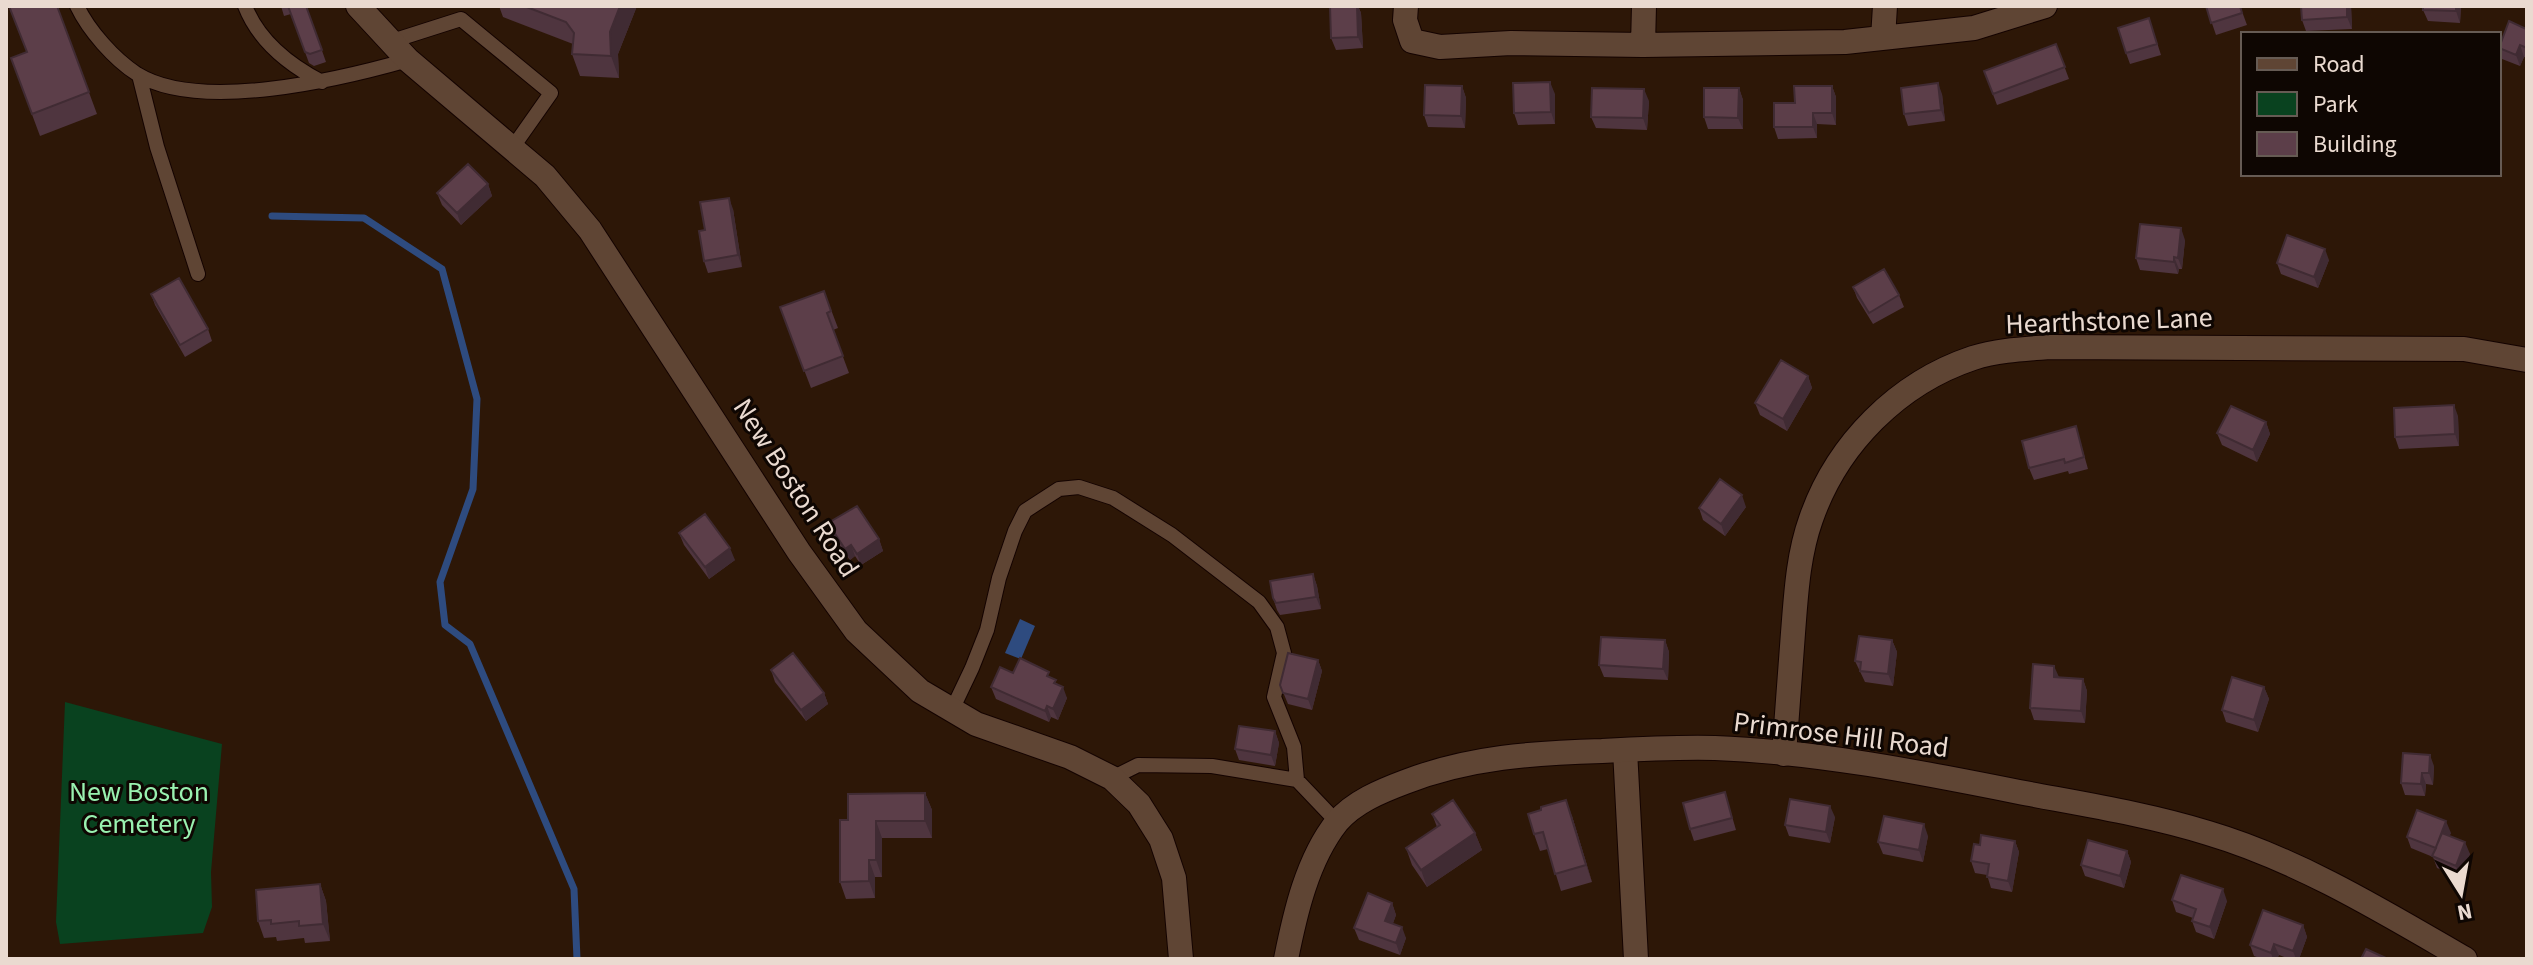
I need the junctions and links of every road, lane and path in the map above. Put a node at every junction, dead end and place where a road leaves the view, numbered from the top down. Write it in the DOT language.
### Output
graph roads {
  1 [pos="77,6"];
  2 [pos="245,6"];
  3 [pos="358,6"];
  4 [pos="469,6"];
  5 [pos="1406,6"];
  6 [pos="1644,6"];
  7 [pos="1885,6"];
  8 [pos="2045,6"];
  9 [pos="461,19"];
  10 [pos="1883,38"];
  11 [pos="389,42"];
  12 [pos="1643,45"];
  13 [pos="408,60"];
  14 [pos="139,75"];
  15 [pos="322,82"];
  16 [pos="513,147"];
  17 [pos="198,274"];
  18 [pos="2527,360"];
  19 [pos="952,710"];
  20 [pos="1625,750"];
  21 [pos="1784,754"];
  22 [pos="1112,778"];
  23 [pos="1297,780"];
  24 [pos="1337,822"];
  25 [pos="1181,959"];
  26 [pos="1286,959"];
  27 [pos="1636,959"];
  28 [pos="2465,959"];
  1 -- 14 [label="lane"];
  2 -- 15 [label="lane"];
  3 -- 11 [label="street, New Boston Road"];
  4 -- 9 [label="lane"];
  5 -- 12 [label="street"];
  6 -- 12 [label="street"];
  7 -- 10 [label="street"];
  8 -- 10 [label="street"];
  9 -- 11 [label="lane"];
  9 -- 16 [label="lane"];
  10 -- 12 [label="street"];
  11 -- 13 [label="street, New Boston Road"];
  13 -- 15 [label="lane"];
  13 -- 16 [label="street, New Boston Road"];
  14 -- 15 [label="lane"];
  14 -- 17 [label="lane"];
  16 -- 19 [label="street, New Boston Road"];
  18 -- 21 [label="street, Hearthstone Lane"];
  19 -- 22 [label="street, New Boston Road"];
  19 -- 23 [label="lane"];
  20 -- 21 [label="street, Primrose Hill Road"];
  20 -- 24 [label="street, Primrose Hill Road"];
  20 -- 27 [label="street"];
  21 -- 28 [label="street, Primrose Hill Road"];
  22 -- 23 [label="lane"];
  22 -- 25 [label="street, New Boston Road"];
  23 -- 24 [label="lane"];
  24 -- 26 [label="street, Primrose Hill Road"];
}
